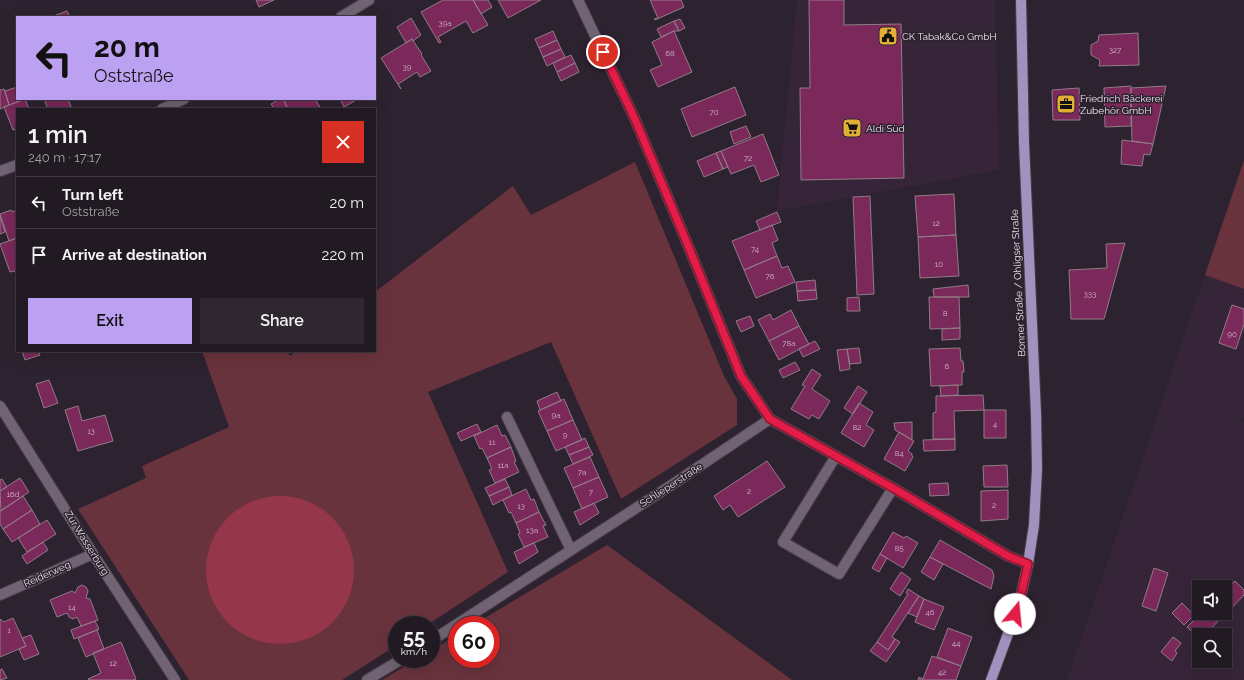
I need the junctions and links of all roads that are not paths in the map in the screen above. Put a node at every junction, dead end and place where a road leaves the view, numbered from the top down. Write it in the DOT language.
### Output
graph roads {
  1 [pos="369,0"];
  2 [pos="578,0"];
  3 [pos="1021,0"];
  4 [pos="343,16"];
  5 [pos="182,100"];
  6 [pos="164,108"];
  7 [pos="16,165"];
  8 [pos="0,171"];
  9 [pos="0,406"];
  10 [pos="507,417"];
  11 [pos="770,419"];
  12 [pos="836,456"];
  13 [pos="893,488"];
  14 [pos="571,550"];
  15 [pos="93,554"];
  16 [pos="1028,564"];
  17 [pos="0,595"];
  18 [pos="440,635"];
  19 [pos="388,667"];
  20 [pos="175,680"];
  21 [pos="367,680"];
  22 [pos="991,680"];
  1 -- 4 [label="street"];
  2 -- 11 [label="street"];
  3 -- 16 [label="main road, Bonner Straße / Ohligser Straße"];
  5 -- 6 [label="street"];
  7 -- 8 [label="street"];
  9 -- 15 [label="street, Zur Wasserburg"];
  10 -- 14 [label="street"];
  11 -- 12 [label="street"];
  11 -- 14 [label="street, Schlieperstraße"];
  12 -- 13 [label="street"];
  12 -- 13 [label="street"];
  13 -- 16 [label="street"];
  14 -- 18 [label="street, Schlieperstraße"];
  15 -- 17 [label="street, Reiderweg"];
  15 -- 20 [label="street, Zur Wasserburg"];
  16 -- 22 [label="main road, Bonner Straße / Ohligser Straße"];
  19 -- 21 [label="street"];
}
